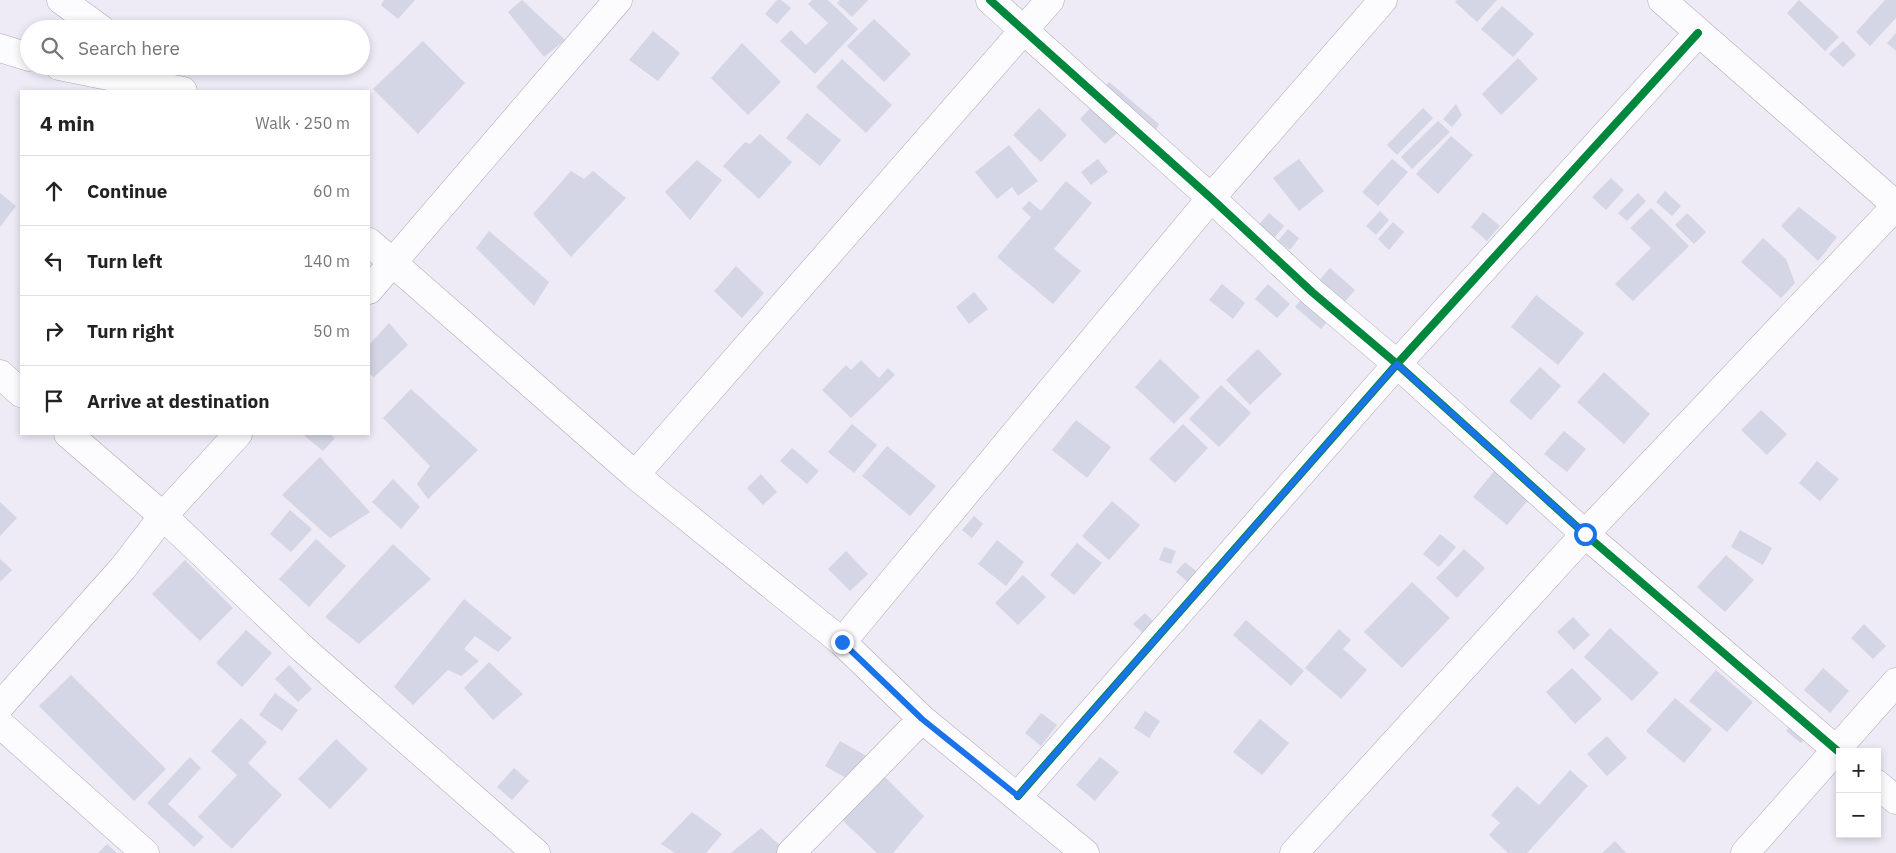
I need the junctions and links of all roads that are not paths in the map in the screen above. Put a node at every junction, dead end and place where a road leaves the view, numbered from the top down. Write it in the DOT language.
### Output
graph roads {
  1 [pos="61,0"];
  2 [pos="618,0"];
  3 [pos="990,0"];
  4 [pos="1050,0"];
  5 [pos="1383,0"];
  6 [pos="1662,0"];
  7 [pos="89,20"];
  8 [pos="1024,29"];
  9 [pos="1698,33"];
  10 [pos="0,48"];
  11 [pos="20,54"];
  12 [pos="104,75"];
  13 [pos="166,75"];
  14 [pos="179,90"];
  15 [pos="187,90"];
  16 [pos="1211,198"];
  17 [pos="1896,205"];
  18 [pos="370,243"];
  19 [pos="394,263"];
  20 [pos="370,289"];
  21 [pos="1397,364"];
  22 [pos="0,374"];
  23 [pos="20,392"];
  24 [pos="69,435"];
  25 [pos="237,435"];
  26 [pos="635,475"];
  27 [pos="163,516"];
  28 [pos="1585,534"];
  29 [pos="842,642"];
  30 [pos="1896,682"];
  31 [pos="0,706"];
  32 [pos="922,719"];
  33 [pos="0,724"];
  34 [pos="1841,748"];
  35 [pos="1836,749"];
  36 [pos="1836,753"];
  37 [pos="1881,787"];
  38 [pos="1018,796"];
  39 [pos="1896,800"];
  40 [pos="145,853"];
  41 [pos="536,853"];
  42 [pos="791,853"];
  43 [pos="1085,853"];
  44 [pos="1294,853"];
  45 [pos="1745,853"];
  1 -- 7 [label="street"];
  2 -- 19 [label="street"];
  3 -- 8 [label="street"];
  4 -- 8 [label="street"];
  5 -- 16 [label="street"];
  6 -- 9 [label="street"];
  8 -- 16 [label="street"];
  8 -- 26 [label="street"];
  9 -- 17 [label="street"];
  9 -- 21 [label="street"];
  10 -- 11 [label="street"];
  12 -- 14 [label="street"];
  13 -- 15 [label="street"];
  16 -- 21 [label="street"];
  16 -- 29 [label="street"];
  17 -- 28 [label="street"];
  18 -- 19 [label="street"];
  19 -- 20 [label="street"];
  19 -- 26 [label="street"];
  21 -- 28 [label="street"];
  21 -- 38 [label="street"];
  22 -- 23 [label="street"];
  24 -- 27 [label="street"];
  25 -- 27 [label="street"];
  26 -- 29 [label="street"];
  27 -- 31 [label="street"];
  27 -- 41 [label="street"];
  28 -- 35 [label="street"];
  28 -- 44 [label="street"];
  29 -- 32 [label="street"];
  30 -- 34 [label="street"];
  32 -- 38 [label="street"];
  32 -- 42 [label="street"];
  33 -- 40 [label="street"];
  36 -- 45 [label="street"];
  37 -- 39 [label="street"];
  38 -- 43 [label="street"];
}
